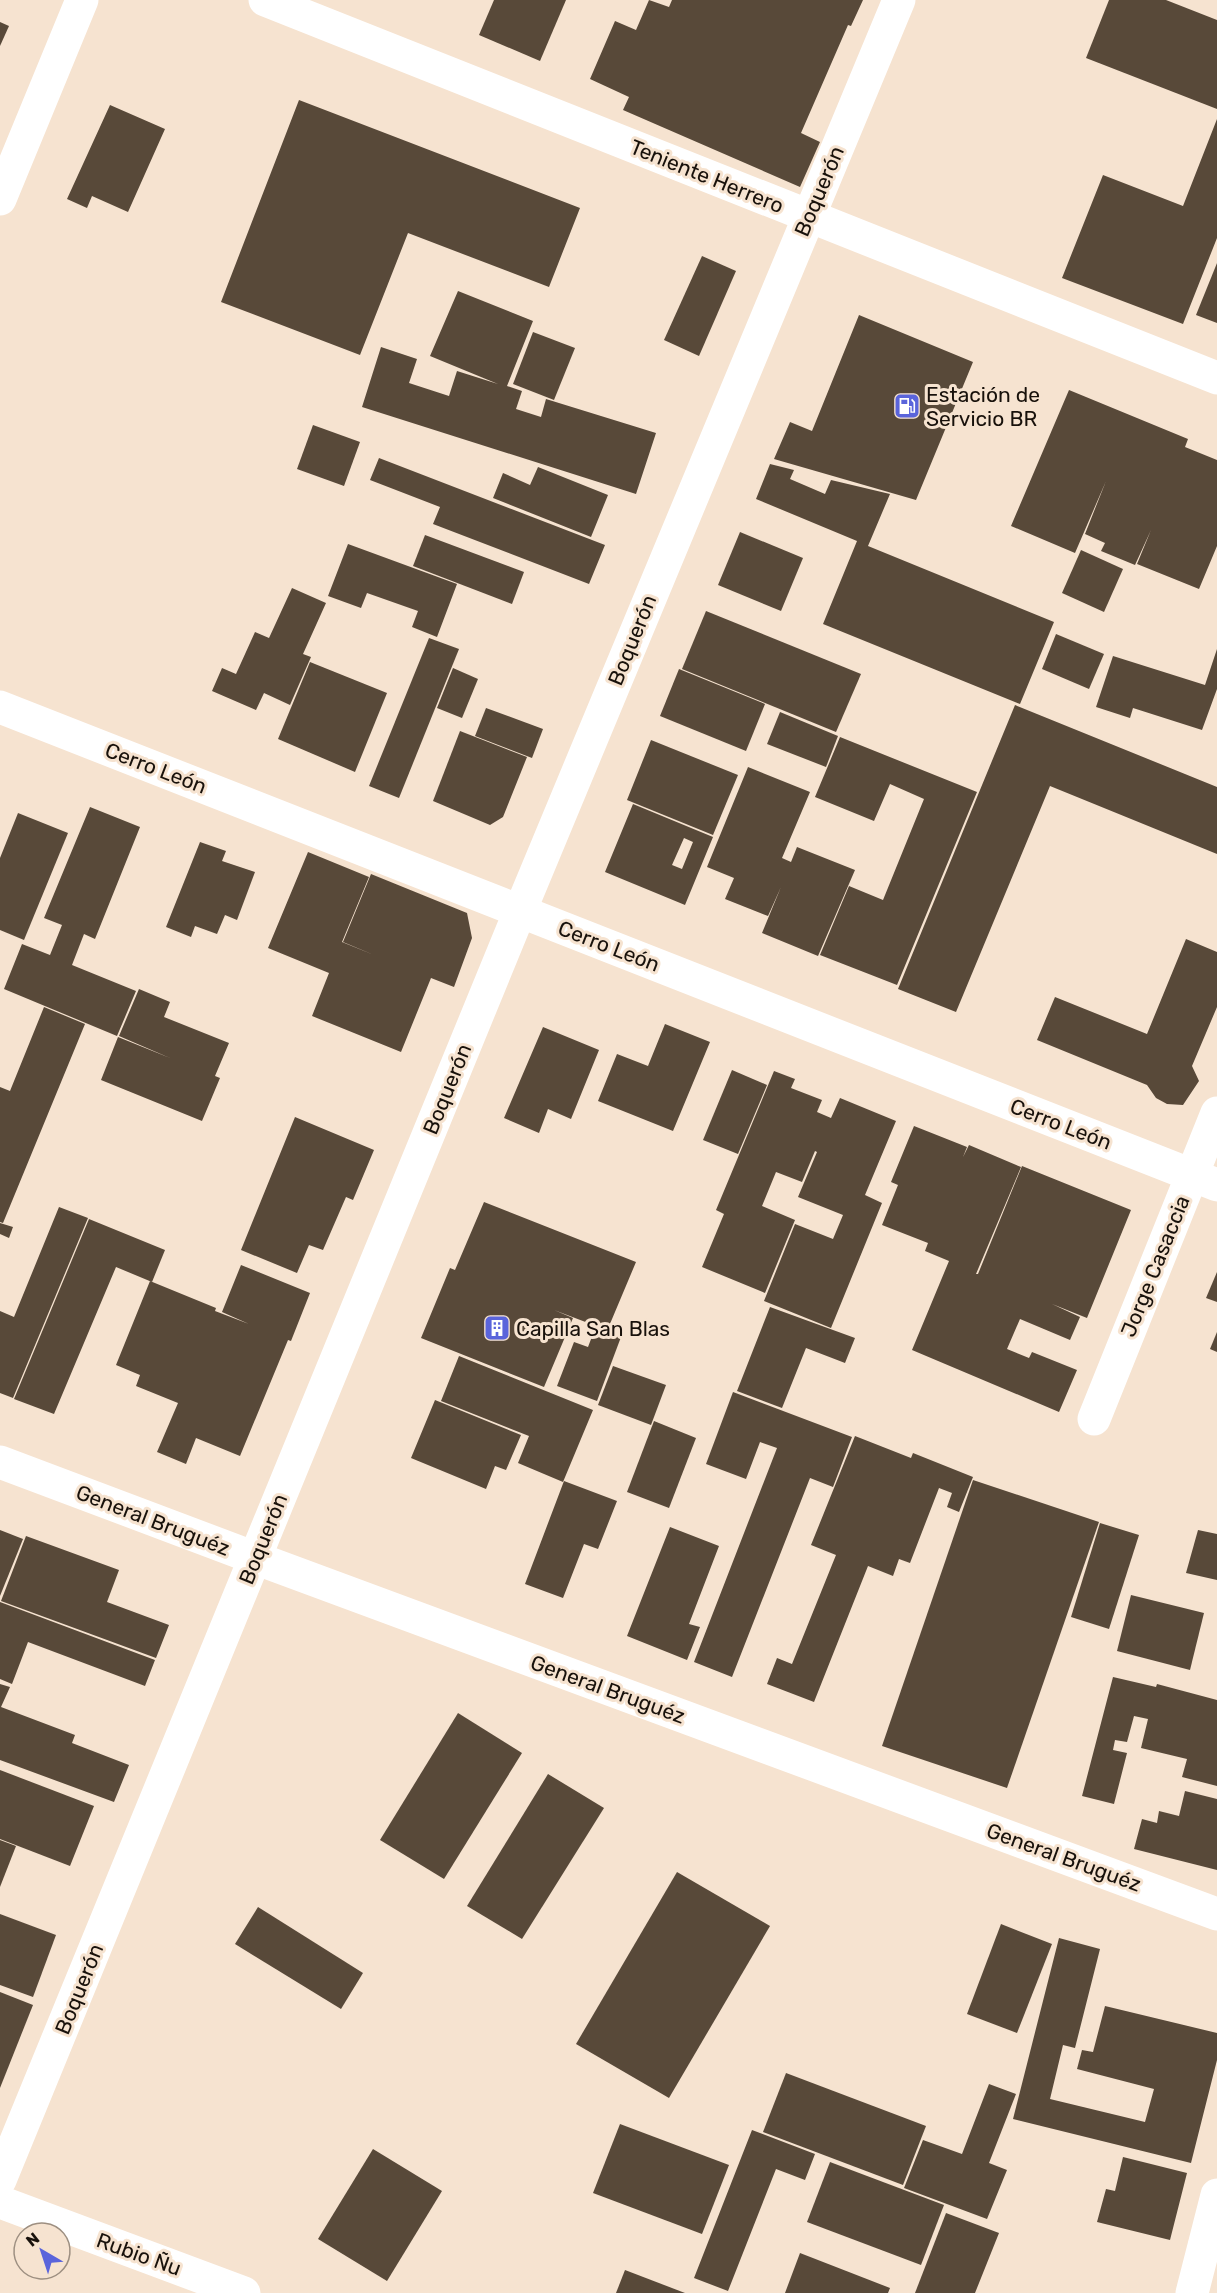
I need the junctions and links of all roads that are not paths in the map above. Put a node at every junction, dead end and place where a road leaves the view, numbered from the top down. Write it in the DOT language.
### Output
graph roads {
  1 [pos="82,0"];
  2 [pos="264,0"];
  3 [pos="899,0"];
  4 [pos="0,199"];
  5 [pos="808,216"];
  6 [pos="1217,378"];
  7 [pos="0,707"];
  8 [pos="520,911"];
  9 [pos="1217,1113"];
  10 [pos="1204,1180"];
  11 [pos="1094,1419"];
  12 [pos="0,1462"];
  13 [pos="255,1558"];
  14 [pos="1217,1914"];
  15 [pos="0,2180"];
  16 [pos="1217,2195"];
  17 [pos="0,2202"];
  18 [pos="244,2293"];
  19 [pos="1192,2293"];
  1 -- 4 [label="street"];
  2 -- 5 [label="street, Teniente Herrero"];
  3 -- 5 [label="street, Boquerón"];
  5 -- 6 [label="street, Teniente Herrero"];
  5 -- 8 [label="street, Boquerón"];
  7 -- 8 [label="street, Cerro León"];
  8 -- 10 [label="street, Cerro León"];
  8 -- 13 [label="street, Boquerón"];
  9 -- 10 [label="street, Jorge Casaccia"];
  10 -- 11 [label="street, Jorge Casaccia"];
  12 -- 13 [label="street, General Bruguéz"];
  13 -- 14 [label="street, General Bruguéz"];
  13 -- 15 [label="street, Boquerón"];
  16 -- 19 [label="street"];
  17 -- 18 [label="street, Rubio Ñu"];
}
